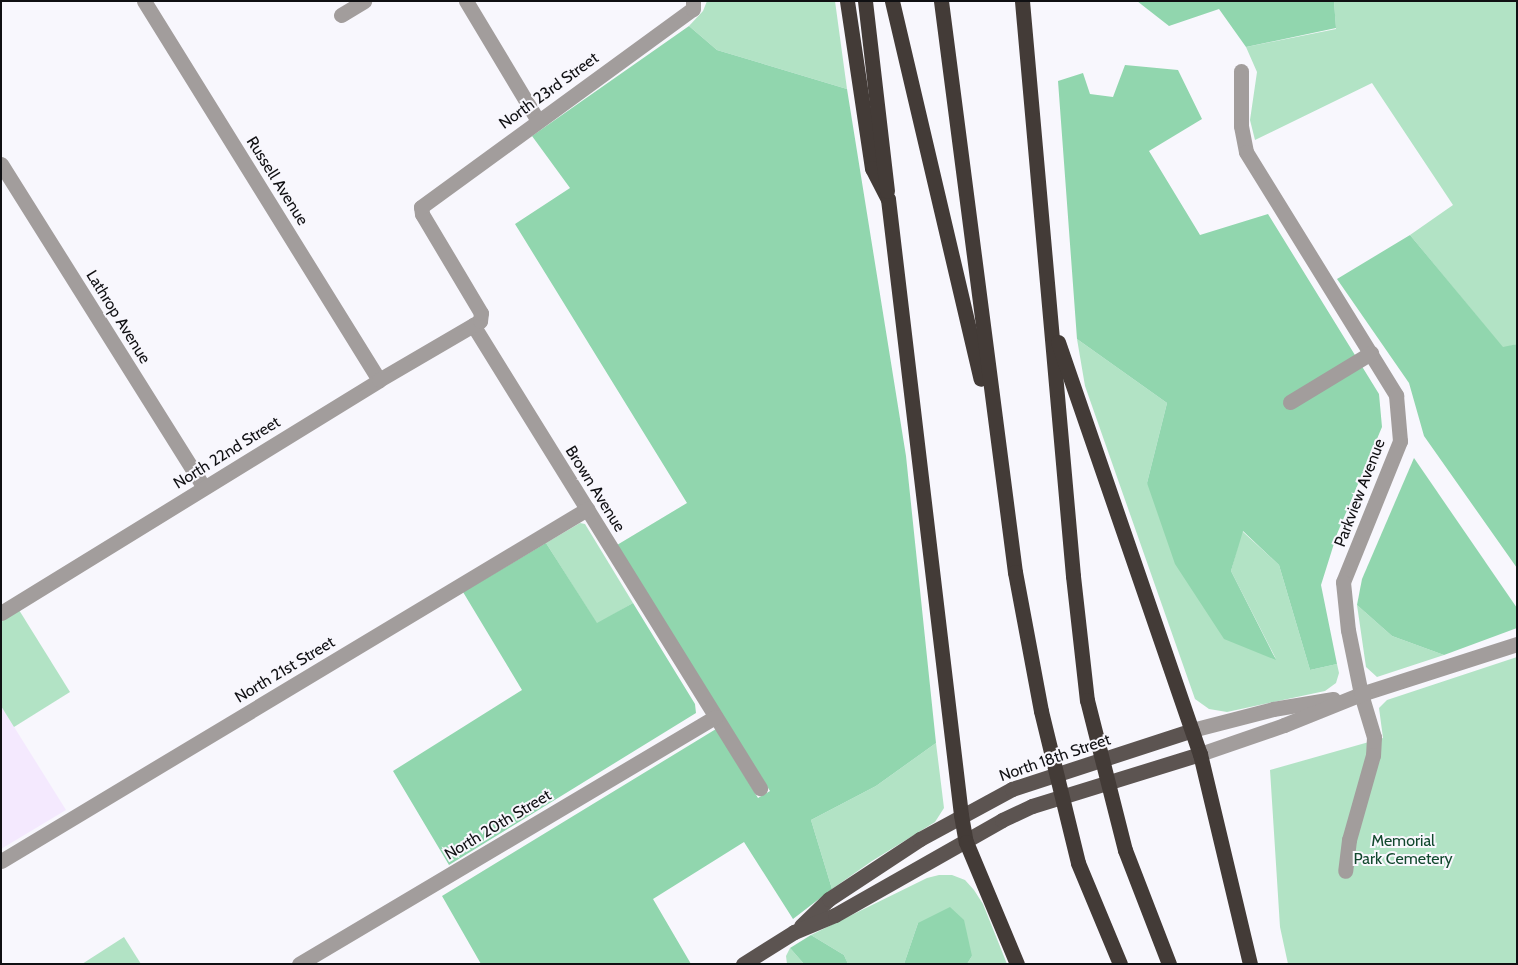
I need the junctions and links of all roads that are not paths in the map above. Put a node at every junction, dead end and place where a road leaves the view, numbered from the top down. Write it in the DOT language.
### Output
graph roads {
  1 [pos="144,1"];
  2 [pos="364,1"];
  3 [pos="466,1"];
  4 [pos="693,1"];
  5 [pos="847,1"];
  6 [pos="865,1"];
  7 [pos="892,1"];
  8 [pos="941,1"];
  9 [pos="1022,1"];
  10 [pos="341,15"];
  11 [pos="1241,71"];
  12 [pos="538,121"];
  13 [pos="1,164"];
  14 [pos="888,199"];
  15 [pos="1051,321"];
  16 [pos="474,325"];
  17 [pos="1371,353"];
  18 [pos="379,380"];
  19 [pos="1290,402"];
  20 [pos="1000,459"];
  21 [pos="204,487"];
  22 [pos="587,509"];
  23 [pos="1,613"];
  24 [pos="1517,644"];
  25 [pos="1362,694"];
  26 [pos="715,717"];
  27 [pos="1192,730"];
  28 [pos="1200,754"];
  29 [pos="760,788"];
  30 [pos="961,815"];
  31 [pos="966,842"];
  32 [pos="1,861"];
  33 [pos="1345,871"];
  34 [pos="794,932"];
  35 [pos="299,964"];
  36 [pos="743,964"];
  37 [pos="1017,964"];
  38 [pos="1120,964"];
  39 [pos="1169,964"];
  40 [pos="1250,964"];
  1 -- 18 [label="street, Russell Avenue"];
  2 -- 10 [label="street"];
  3 -- 12 [label="street"];
  4 -- 12 [label="street, North 23rd Street"];
  5 -- 14 [label="highway"];
  6 -- 14 [label="highway"];
  7 -- 20 [label="highway"];
  8 -- 20 [label="highway"];
  9 -- 15 [label="highway"];
  11 -- 17 [label="street, Parkview Avenue"];
  12 -- 16 [label="street, North 23rd Street"];
  13 -- 21 [label="street, Lathrop Avenue"];
  14 -- 30 [label="highway"];
  15 -- 27 [label="highway"];
  15 -- 39 [label="highway, bridge"];
  16 -- 18 [label="street, North 22nd Street"];
  16 -- 22 [label="street, Brown Avenue"];
  17 -- 19 [label="street"];
  17 -- 25 [label="street, Parkview Avenue"];
  18 -- 21 [label="street, North 22nd Street"];
  20 -- 38 [label="highway, bridge"];
  21 -- 23 [label="street, North 22nd Street"];
  22 -- 26 [label="street, Brown Avenue"];
  22 -- 32 [label="street, North 21st Street"];
  24 -- 25 [label="street, North 18th Street"];
  25 -- 27 [label="street, North 18th Street"];
  25 -- 28 [label="street, North 18th Street"];
  25 -- 33 [label="street, Parkview Avenue"];
  26 -- 29 [label="street, Brown Avenue"];
  26 -- 35 [label="street, North 20th Street"];
  27 -- 28 [label="highway"];
  27 -- 30 [label="main road, North 18th Street"];
  28 -- 31 [label="main road, North 18th Street"];
  28 -- 40 [label="highway"];
  30 -- 31 [label="highway"];
  30 -- 34 [label="main road, North 18th Street"];
  31 -- 34 [label="main road, North 18th Street"];
  31 -- 37 [label="highway"];
  34 -- 36 [label="main road, North 18th Street"];
}
